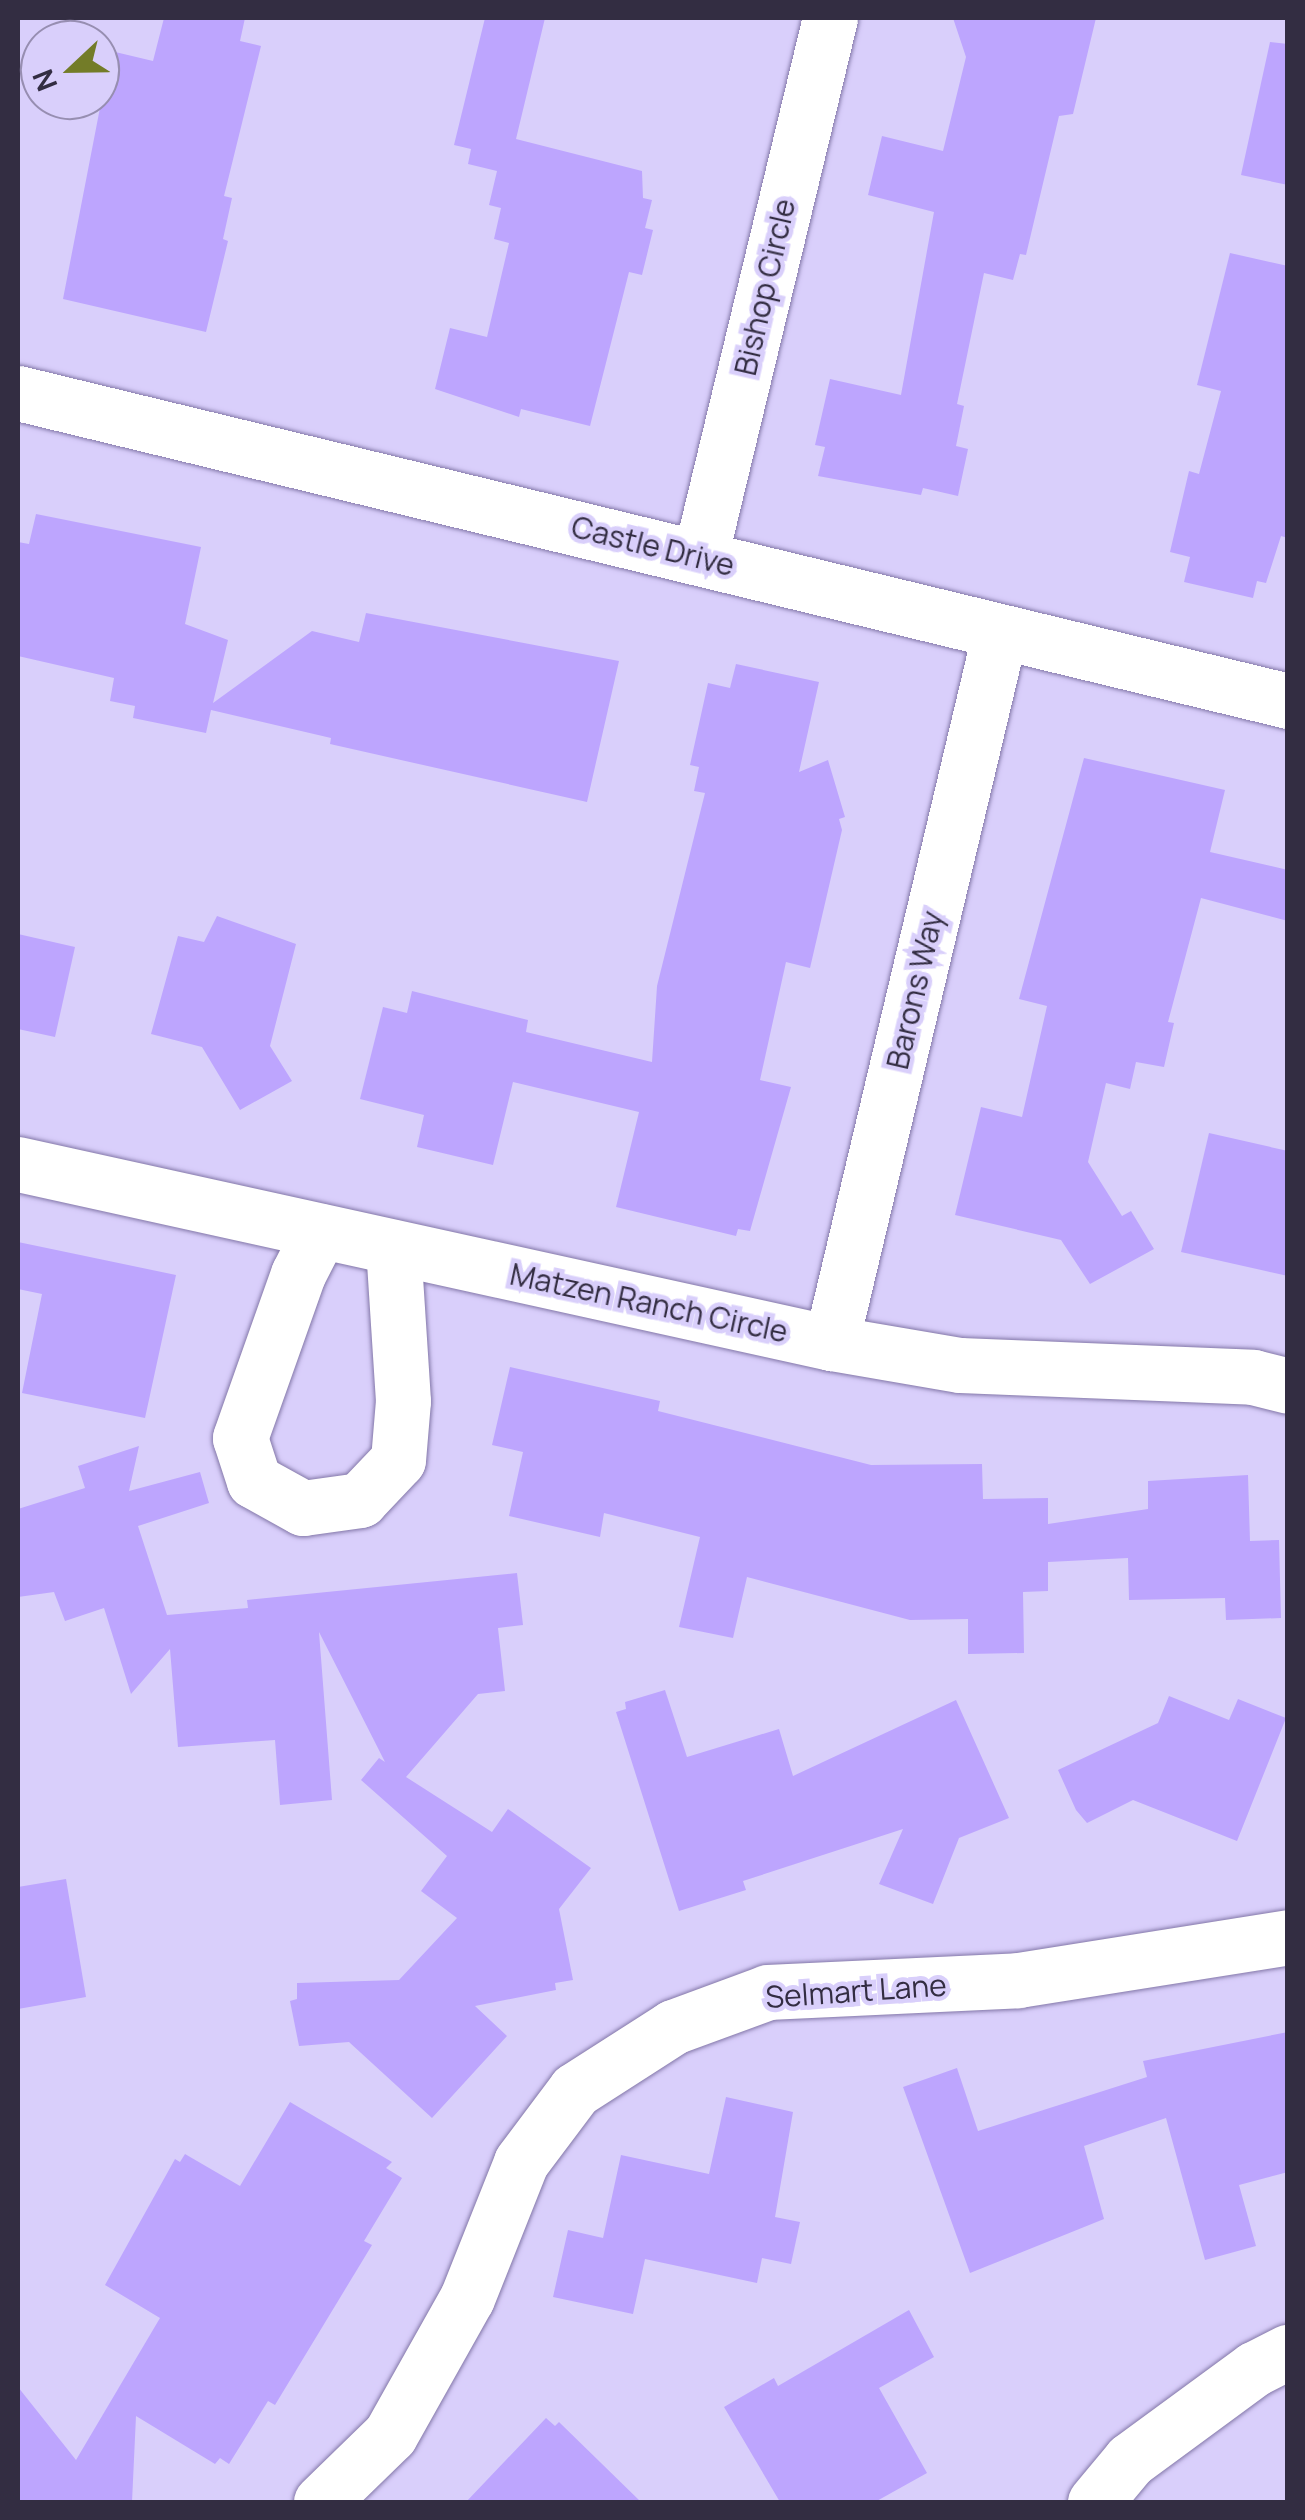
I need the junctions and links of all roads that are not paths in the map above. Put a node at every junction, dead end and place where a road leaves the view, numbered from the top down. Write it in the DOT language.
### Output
graph roads {
  1 [pos="830,18"];
  2 [pos="18,394"];
  3 [pos="700,558"];
  4 [pos="999,636"];
  5 [pos="1288,701"];
  6 [pos="18,1164"];
  7 [pos="320,1231"];
  8 [pos="393,1248"];
  9 [pos="831,1343"];
  10 [pos="1288,1386"];
  11 [pos="1288,1937"];
  12 [pos="1288,2352"];
  13 [pos="321,2502"];
  14 [pos="1095,2502"];
  1 -- 3 [label="street, Bishop Circle"];
  2 -- 3 [label="street, Castle Drive"];
  3 -- 4 [label="street, Castle Drive"];
  4 -- 5 [label="street, Castle Drive"];
  4 -- 9 [label="street, Barons Way"];
  6 -- 7 [label="street, Matzen Ranch Circle"];
  7 -- 8 [label="street, Matzen Ranch Circle"];
  7 -- 8 [label="street"];
  8 -- 9 [label="street, Matzen Ranch Circle"];
  9 -- 10 [label="street, Matzen Ranch Circle"];
  11 -- 13 [label="street, Selmart Lane"];
  12 -- 14 [label="street"];
}
